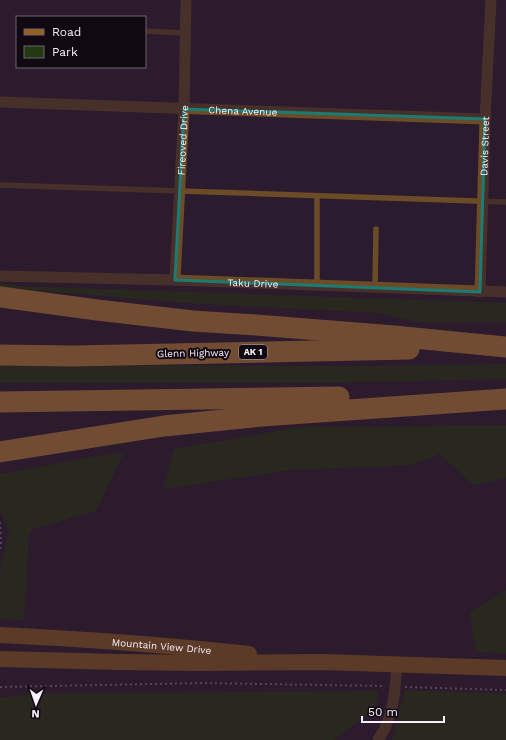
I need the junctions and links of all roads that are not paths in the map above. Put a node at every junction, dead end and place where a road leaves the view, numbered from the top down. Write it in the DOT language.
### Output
graph roads {
  1 [pos="186,0"];
  2 [pos="491,0"];
  3 [pos="146,31"];
  4 [pos="185,33"];
  5 [pos="0,102"];
  6 [pos="184,109"];
  7 [pos="485,119"];
  8 [pos="0,185"];
  9 [pos="180,191"];
  10 [pos="317,196"];
  11 [pos="483,202"];
  12 [pos="506,202"];
  13 [pos="376,229"];
  14 [pos="0,276"];
  15 [pos="175,280"];
  16 [pos="317,285"];
  17 [pos="375,287"];
  18 [pos="480,292"];
  19 [pos="506,292"];
  20 [pos="0,297"];
  21 [pos="506,348"];
  22 [pos="0,355"];
  23 [pos="506,395"];
  24 [pos="506,399"];
  25 [pos="0,402"];
  26 [pos="0,452"];
  27 [pos="0,635"];
  28 [pos="0,659"];
  29 [pos="323,662"];
  30 [pos="397,664"];
  31 [pos="506,668"];
  32 [pos="378,740"];
  1 -- 4 [label="street, Fireoved Drive"];
  2 -- 7 [label="street, Davis Street"];
  3 -- 4 [label="lane"];
  4 -- 6 [label="street, Fireoved Drive"];
  5 -- 6 [label="street, Chena Avenue"];
  6 -- 7 [label="street, Chena Avenue"];
  6 -- 9 [label="street, Fireoved Drive"];
  7 -- 11 [label="street, Davis Street"];
  8 -- 9 [label="lane"];
  9 -- 10 [label="lane"];
  9 -- 15 [label="street, Fireoved Drive"];
  10 -- 11 [label="lane"];
  10 -- 16 [label="lane"];
  11 -- 12 [label="lane"];
  11 -- 18 [label="street, Davis Street"];
  13 -- 17 [label="lane"];
  14 -- 15 [label="street, Taku Drive"];
  15 -- 16 [label="street, Taku Drive"];
  16 -- 17 [label="street, Taku Drive"];
  17 -- 18 [label="street, Taku Drive"];
  18 -- 19 [label="street, Taku Drive"];
  20 -- 21 [label="highway"];
  21 -- 22 [label="highway, Glenn Highway / AK 1"];
  23 -- 25 [label="highway"];
  24 -- 26 [label="highway"];
  27 -- 29 [label="street, Mountain View Drive"];
  28 -- 29 [label="street, Mountain View Drive"];
  29 -- 30 [label="street, Mountain View Drive"];
  30 -- 31 [label="street, Mountain View Drive"];
  30 -- 32 [label="street"];
}
